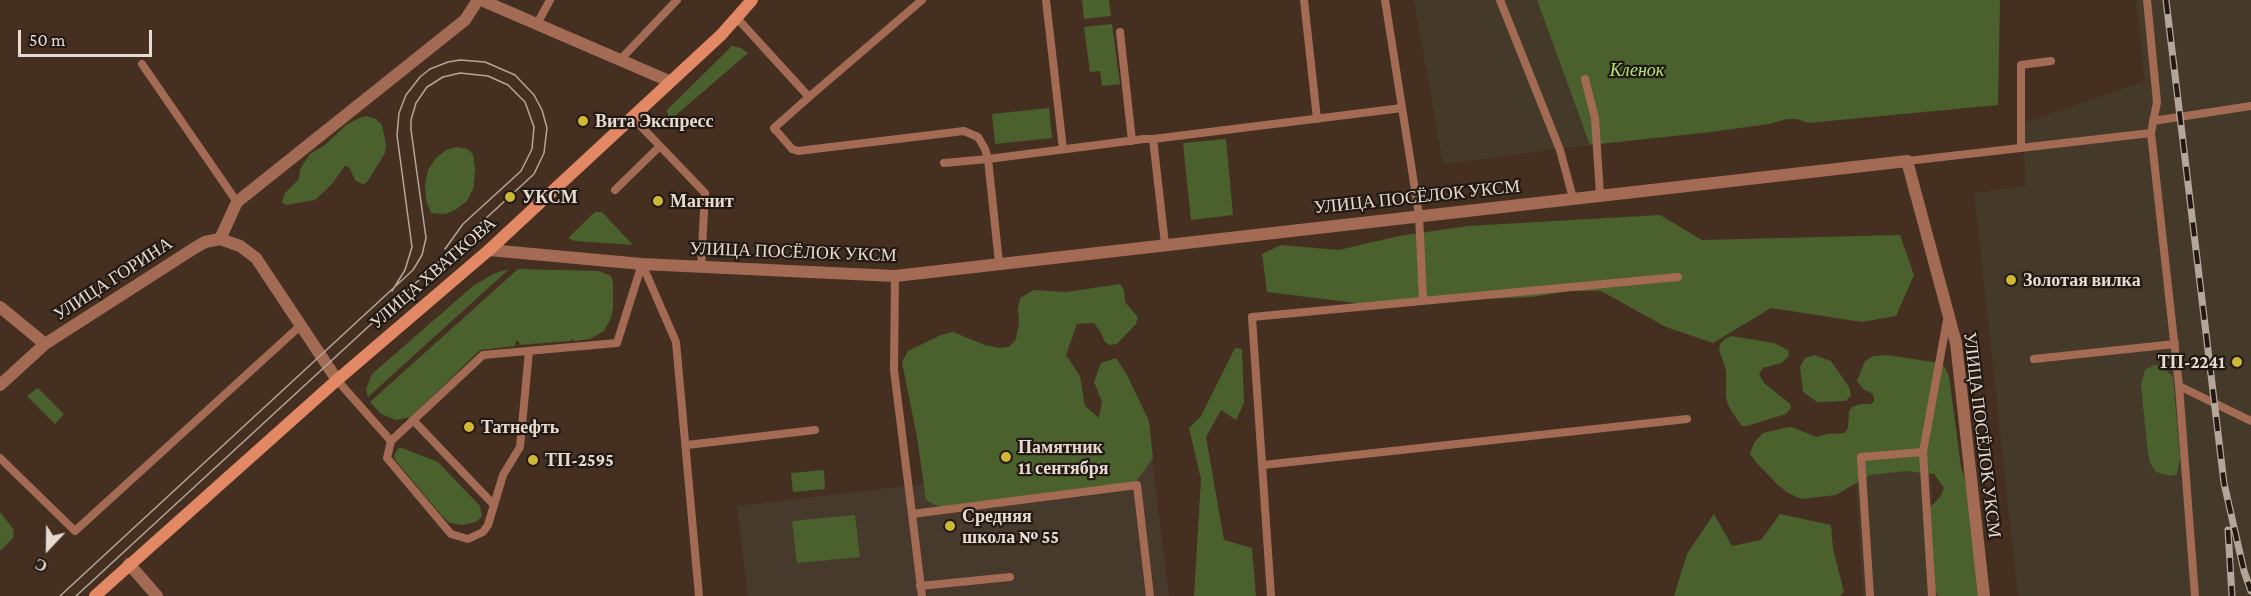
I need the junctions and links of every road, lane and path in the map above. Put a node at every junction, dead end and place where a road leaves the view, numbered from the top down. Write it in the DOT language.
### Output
graph roads {
  1 [pos="480,0"];
  2 [pos="550,0"];
  3 [pos="677,0"];
  4 [pos="752,0"];
  5 [pos="922,0"];
  6 [pos="1046,0"];
  7 [pos="1304,0"];
  8 [pos="1385,0"];
  9 [pos="1500,0"];
  10 [pos="2146,0"];
  11 [pos="736,17"];
  12 [pos="537,24"];
  13 [pos="1120,32"];
  14 [pos="619,61"];
  15 [pos="2051,61"];
  16 [pos="142,64"];
  17 [pos="1585,79"];
  18 [pos="669,81"];
  19 [pos="809,98"];
  20 [pos="2251,106"];
  21 [pos="1402,108"];
  22 [pos="632,117"];
  23 [pos="1317,119"];
  24 [pos="2153,121"];
  25 [pos="2151,133"];
  26 [pos="1153,139"];
  27 [pos="1132,141"];
  28 [pos="660,146"];
  29 [pos="2021,148"];
  30 [pos="1063,149"];
  31 [pos="988,159"];
  32 [pos="1907,161"];
  33 [pos="944,163"];
  34 [pos="615,190"];
  35 [pos="1600,195"];
  36 [pos="1573,198"];
  37 [pos="237,202"];
  38 [pos="1419,215"];
  39 [pos="220,239"];
  40 [pos="1165,244"];
  41 [pos="489,250"];
  42 [pos="999,263"];
  43 [pos="642,264"];
  44 [pos="701,267"];
  45 [pos="894,276"];
  46 [pos="1678,277"];
  47 [pos="1423,300"];
  48 [pos="0,307"];
  49 [pos="1948,317"];
  50 [pos="300,326"];
  51 [pos="45,344"];
  52 [pos="2175,344"];
  53 [pos="529,351"];
  54 [pos="2034,359"];
  55 [pos="337,381"];
  56 [pos="0,385"];
  57 [pos="2179,386"];
  58 [pos="1687,419"];
  59 [pos="413,420"];
  60 [pos="2251,422"];
  61 [pos="815,430"];
  62 [pos="391,441"];
  63 [pos="687,445"];
  64 [pos="1923,452"];
  65 [pos="0,458"];
  66 [pos="1263,465"];
  67 [pos="494,505"];
  68 [pos="912,514"];
  69 [pos="129,564"];
  70 [pos="1010,577"];
  71 [pos="920,586"];
  72 [pos="95,596"];
  73 [pos="157,596"];
  74 [pos="699,596"];
  75 [pos="922,596"];
  76 [pos="1150,596"];
  77 [pos="1271,596"];
  78 [pos="1870,596"];
  79 [pos="1932,596"];
  80 [pos="1984,596"];
  81 [pos="2195,596"];
  1 -- 12 [label="street"];
  1 -- 37 [label="street"];
  2 -- 12 [label="lane"];
  3 -- 14 [label="lane"];
  4 -- 11 [label="main road, УЛИЦА ХВАТКОВА"];
  5 -- 19 [label="lane"];
  6 -- 30 [label="lane"];
  7 -- 23 [label="lane"];
  8 -- 21 [label="lane"];
  9 -- 36 [label="lane"];
  10 -- 24 [label="lane"];
  11 -- 18 [label="main road, УЛИЦА ХВАТКОВА"];
  11 -- 19 [label="lane"];
  12 -- 14 [label="street"];
  13 -- 27 [label="lane"];
  14 -- 18 [label="street"];
  15 -- 29 [label="lane"];
  16 -- 37 [label="lane"];
  17 -- 35 [label="lane"];
  18 -- 22 [label="main road, УЛИЦА ХВАТКОВА"];
  19 -- 31 [label="lane"];
  20 -- 24 [label="lane"];
  21 -- 23 [label="lane"];
  21 -- 38 [label="lane"];
  22 -- 28 [label="lane"];
  22 -- 41 [label="main road, УЛИЦА ХВАТКОВА"];
  23 -- 26 [label="lane"];
  24 -- 25 [label="lane"];
  25 -- 29 [label="lane"];
  25 -- 52 [label="lane"];
  26 -- 27 [label="lane"];
  26 -- 40 [label="lane"];
  27 -- 30 [label="lane"];
  28 -- 34 [label="lane"];
  28 -- 44 [label="lane"];
  29 -- 32 [label="lane"];
  30 -- 31 [label="lane"];
  31 -- 33 [label="lane"];
  31 -- 42 [label="lane"];
  32 -- 35 [label="street, УЛИЦА ПОСЁЛОК УКСМ"];
  32 -- 49 [label="street, УЛИЦА ПОСЁЛОК УКСМ"];
  35 -- 36 [label="street, УЛИЦА ПОСЁЛОК УКСМ"];
  36 -- 38 [label="street, УЛИЦА ПОСЁЛОК УКСМ"];
  37 -- 39 [label="street"];
  38 -- 40 [label="street, УЛИЦА ПОСЁЛОК УКСМ"];
  38 -- 47 [label="lane"];
  39 -- 50 [label="street"];
  39 -- 51 [label="street, УЛИЦА ГОРИНА"];
  40 -- 42 [label="street, УЛИЦА ПОСЁЛОК УКСМ"];
  41 -- 43 [label="street, УЛИЦА ПОСЁЛОК УКСМ"];
  41 -- 55 [label="main road, УЛИЦА ХВАТКОВА"];
  42 -- 45 [label="street, УЛИЦА ПОСЁЛОК УКСМ"];
  43 -- 44 [label="street, УЛИЦА ПОСЁЛОК УКСМ"];
  43 -- 53 [label="lane"];
  43 -- 63 [label="lane"];
  44 -- 45 [label="street, УЛИЦА ПОСЁЛОК УКСМ"];
  45 -- 68 [label="lane"];
  46 -- 47 [label="lane"];
  47 -- 66 [label="lane"];
  48 -- 51 [label="street"];
  49 -- 64 [label="lane"];
  49 -- 80 [label="street, УЛИЦА ПОСЁЛОК УКСМ"];
  50 -- 55 [label="street"];
  50 -- 65 [label="lane"];
  51 -- 56 [label="street, УЛИЦА ГОРИНА"];
  52 -- 54 [label="lane"];
  52 -- 57 [label="lane"];
  53 -- 59 [label="lane"];
  53 -- 67 [label="lane"];
  55 -- 62 [label="lane"];
  55 -- 69 [label="main road, УЛИЦА ХВАТКОВА"];
  57 -- 60 [label="lane"];
  57 -- 81 [label="lane"];
  58 -- 66 [label="lane"];
  59 -- 62 [label="lane"];
  59 -- 67 [label="lane"];
  61 -- 63 [label="lane"];
  62 -- 67 [label="lane"];
  63 -- 74 [label="lane"];
  64 -- 78 [label="lane"];
  64 -- 79 [label="lane"];
  66 -- 77 [label="lane"];
  68 -- 71 [label="lane"];
  68 -- 76 [label="lane"];
  69 -- 72 [label="main road, УЛИЦА ХВАТКОВА"];
  69 -- 73 [label="street"];
  70 -- 71 [label="lane"];
  71 -- 75 [label="lane"];
}
